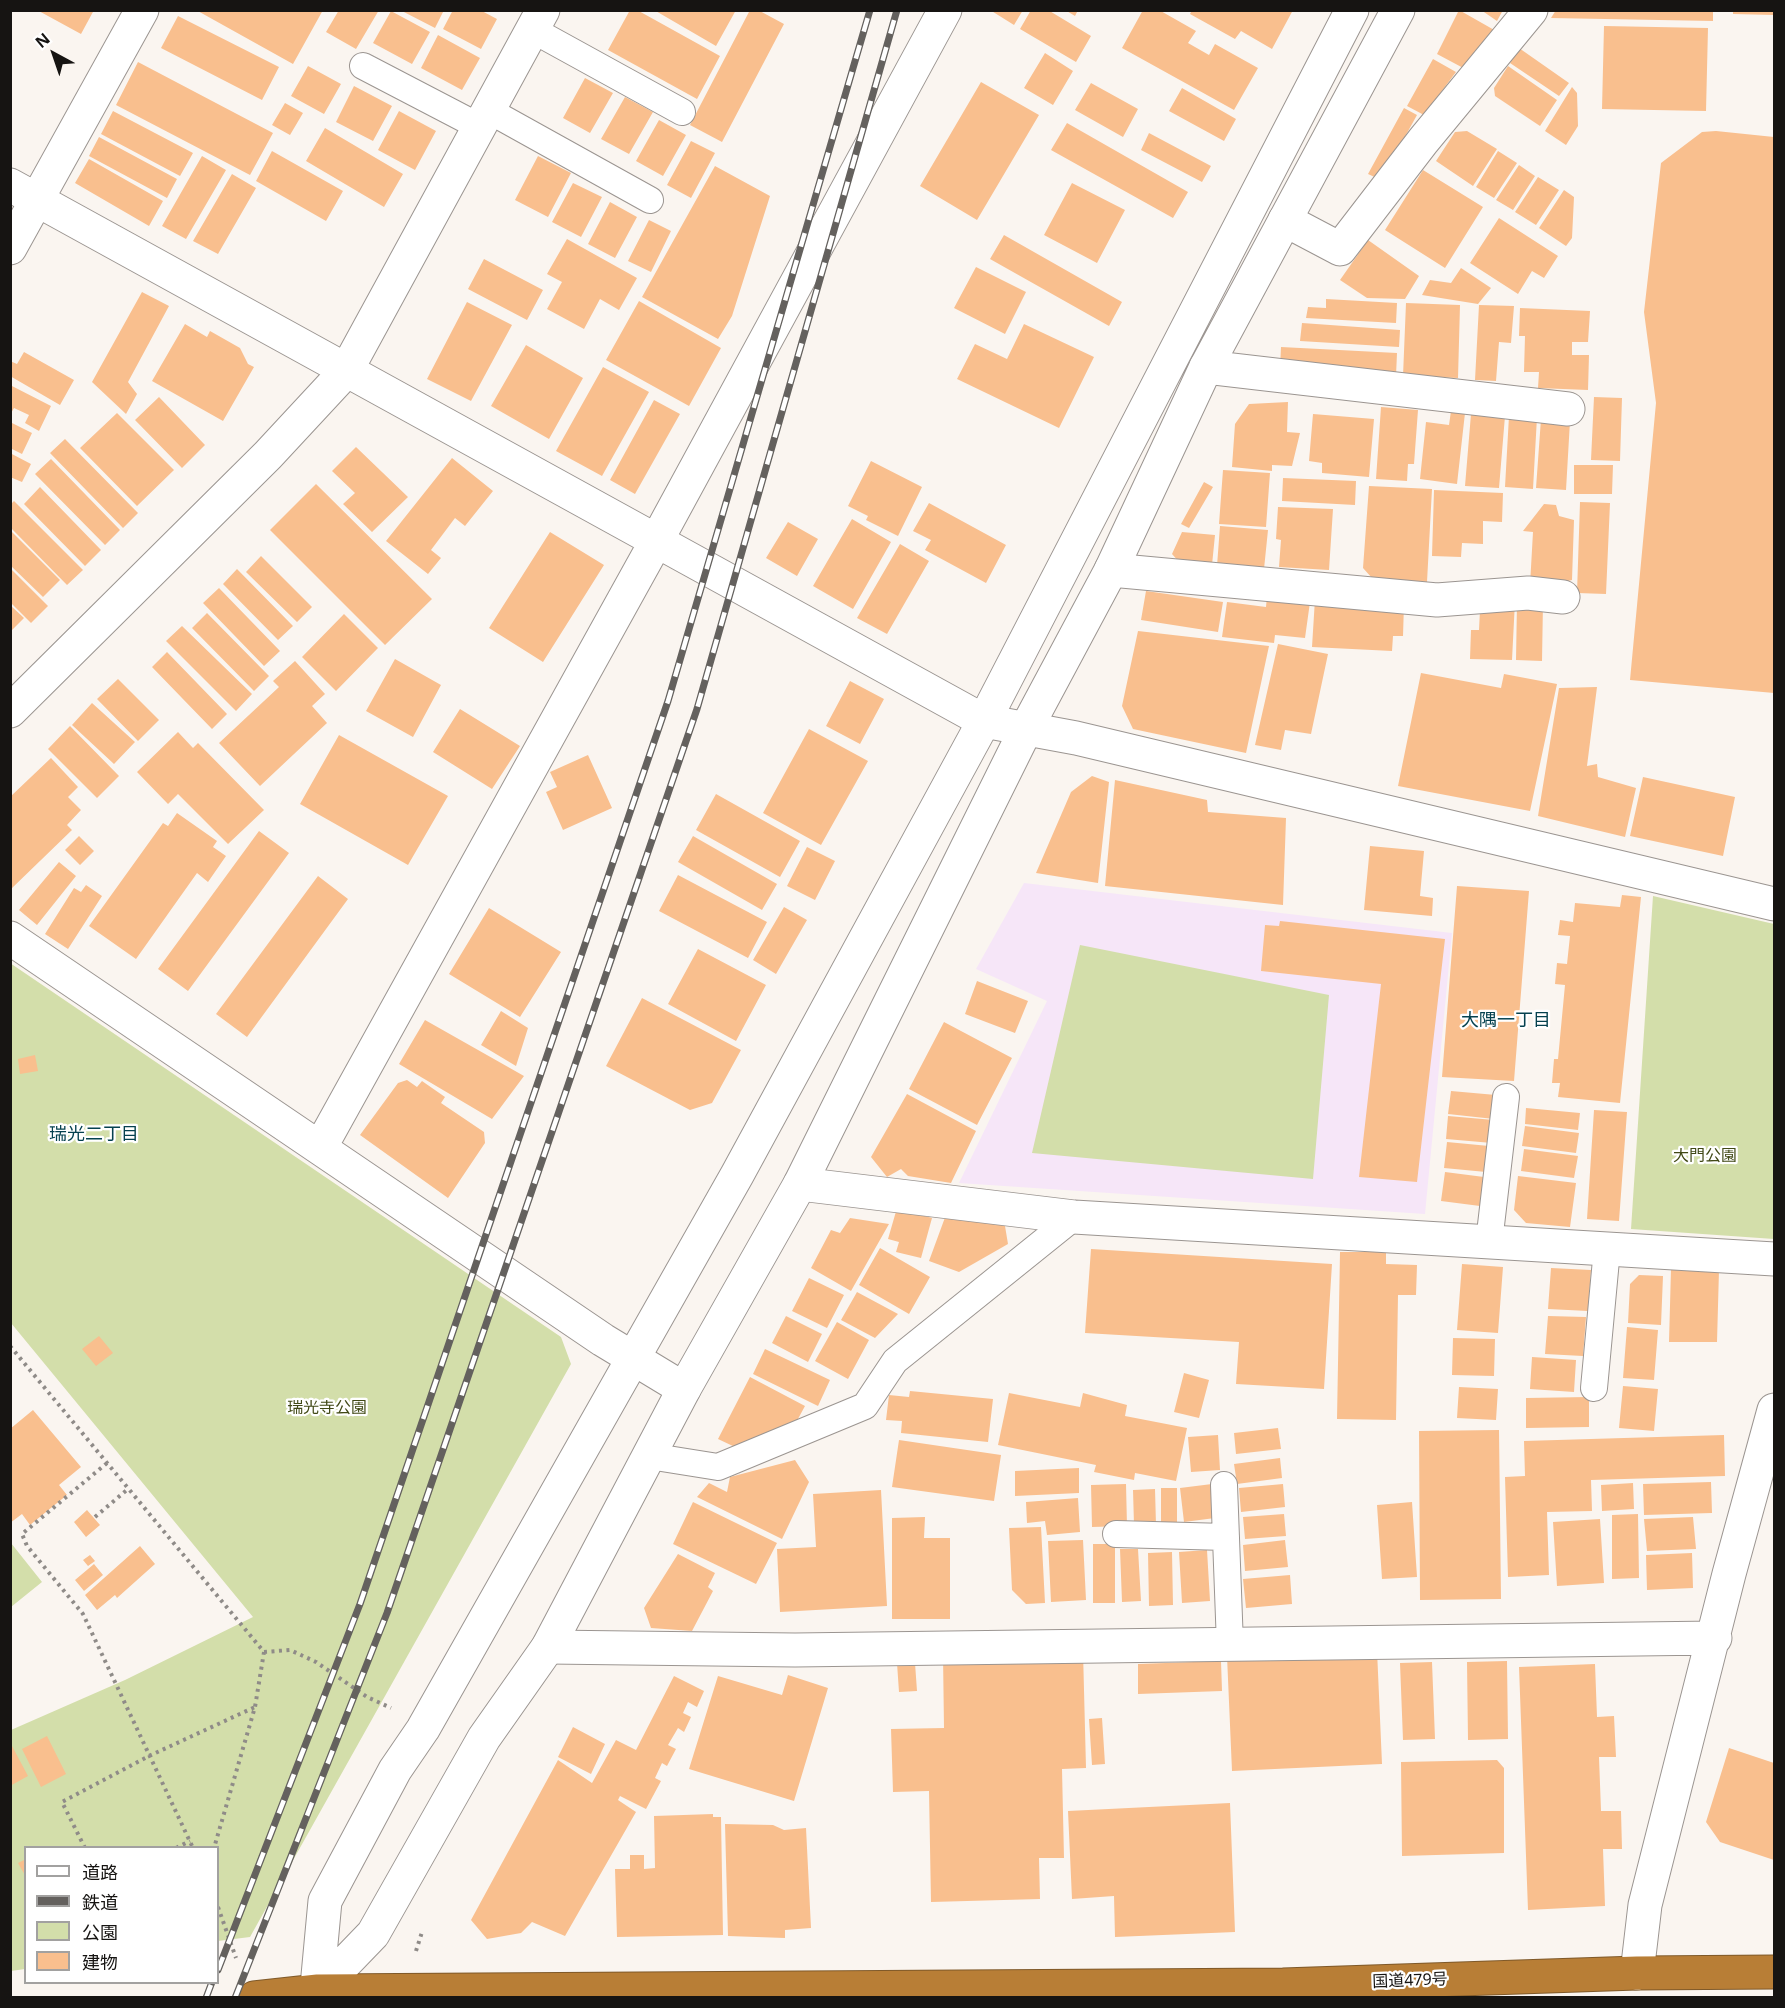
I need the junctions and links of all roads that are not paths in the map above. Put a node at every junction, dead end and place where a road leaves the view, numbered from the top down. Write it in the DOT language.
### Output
graph roads {
  1 [pos="142,10"];
  2 [pos="945,10"];
  3 [pos="1352,10"];
  4 [pos="1398,10"];
  5 [pos="1531,10"];
  6 [pos="539,16"];
  7 [pos="363,66"];
  8 [pos="682,112"];
  9 [pos="484,119"];
  10 [pos="23,192"];
  11 [pos="650,200"];
  12 [pos="1285,220"];
  13 [pos="10,248"];
  14 [pos="1206,367"];
  15 [pos="346,371"];
  16 [pos="1568,409"];
  17 [pos="658,538"];
  18 [pos="1111,570"];
  19 [pos="1563,597"];
  20 [pos="10,711"];
  21 [pos="984,721"];
  22 [pos="1027,727"];
  23 [pos="1774,904"];
  24 [pos="10,939"];
  25 [pos="1506,1097"];
  26 [pos="320,1148"];
  27 [pos="800,1184"];
  28 [pos="1074,1217"];
  29 [pos="1489,1242"];
  30 [pos="1607,1249"];
  31 [pos="1774,1259"];
  32 [pos="632,1360"];
  33 [pos="1594,1388"];
  34 [pos="684,1389"];
  35 [pos="1774,1410"];
  36 [pos="649,1455"];
  37 [pos="1224,1485"];
  38 [pos="1116,1534"];
  39 [pos="1226,1537"];
  40 [pos="1715,1638"];
  41 [pos="1230,1645"];
  42 [pos="548,1647"];
  43 [pos="1774,1972"];
  44 [pos="1637,1973"];
  45 [pos="317,1994"];
  46 [pos="254,1998"];
  1 -- 10 [label="street"];
  2 -- 17 [label="street"];
  3 -- 21 [label="street"];
  4 -- 12 [label="street"];
  5 -- 12 [label="street"];
  6 -- 8 [label="lane"];
  6 -- 9 [label="street"];
  7 -- 9 [label="lane"];
  9 -- 11 [label="lane"];
  9 -- 15 [label="street"];
  10 -- 13 [label="street"];
  10 -- 15 [label="street"];
  12 -- 14 [label="street"];
  14 -- 16 [label="street"];
  14 -- 18 [label="street"];
  15 -- 17 [label="street"];
  15 -- 20 [label="street"];
  17 -- 21 [label="street"];
  17 -- 26 [label="street"];
  18 -- 19 [label="street"];
  18 -- 22 [label="street"];
  21 -- 22 [label="street"];
  21 -- 32 [label="street"];
  22 -- 23 [label="street"];
  22 -- 27 [label="street"];
  24 -- 26 [label="street"];
  25 -- 29 [label="lane"];
  26 -- 32 [label="street"];
  27 -- 28 [label="street"];
  27 -- 34 [label="street"];
  28 -- 29 [label="street"];
  28 -- 36 [label="lane"];
  29 -- 30 [label="street"];
  30 -- 31 [label="street"];
  30 -- 33 [label="lane"];
  32 -- 34 [label="street"];
  32 -- 45 [label="street"];
  34 -- 36 [label="street"];
  35 -- 40 [label="street"];
  36 -- 42 [label="street"];
  37 -- 39 [label="lane"];
  38 -- 39 [label="lane"];
  39 -- 41 [label="lane"];
  40 -- 41 [label="street"];
  40 -- 44 [label="street"];
  41 -- 42 [label="street"];
  42 -- 45 [label="street"];
  43 -- 44 [label="highway, 国道479号"];
  44 -- 45 [label="highway, 国道479号"];
  45 -- 46 [label="highway, 国道479号"];
}
